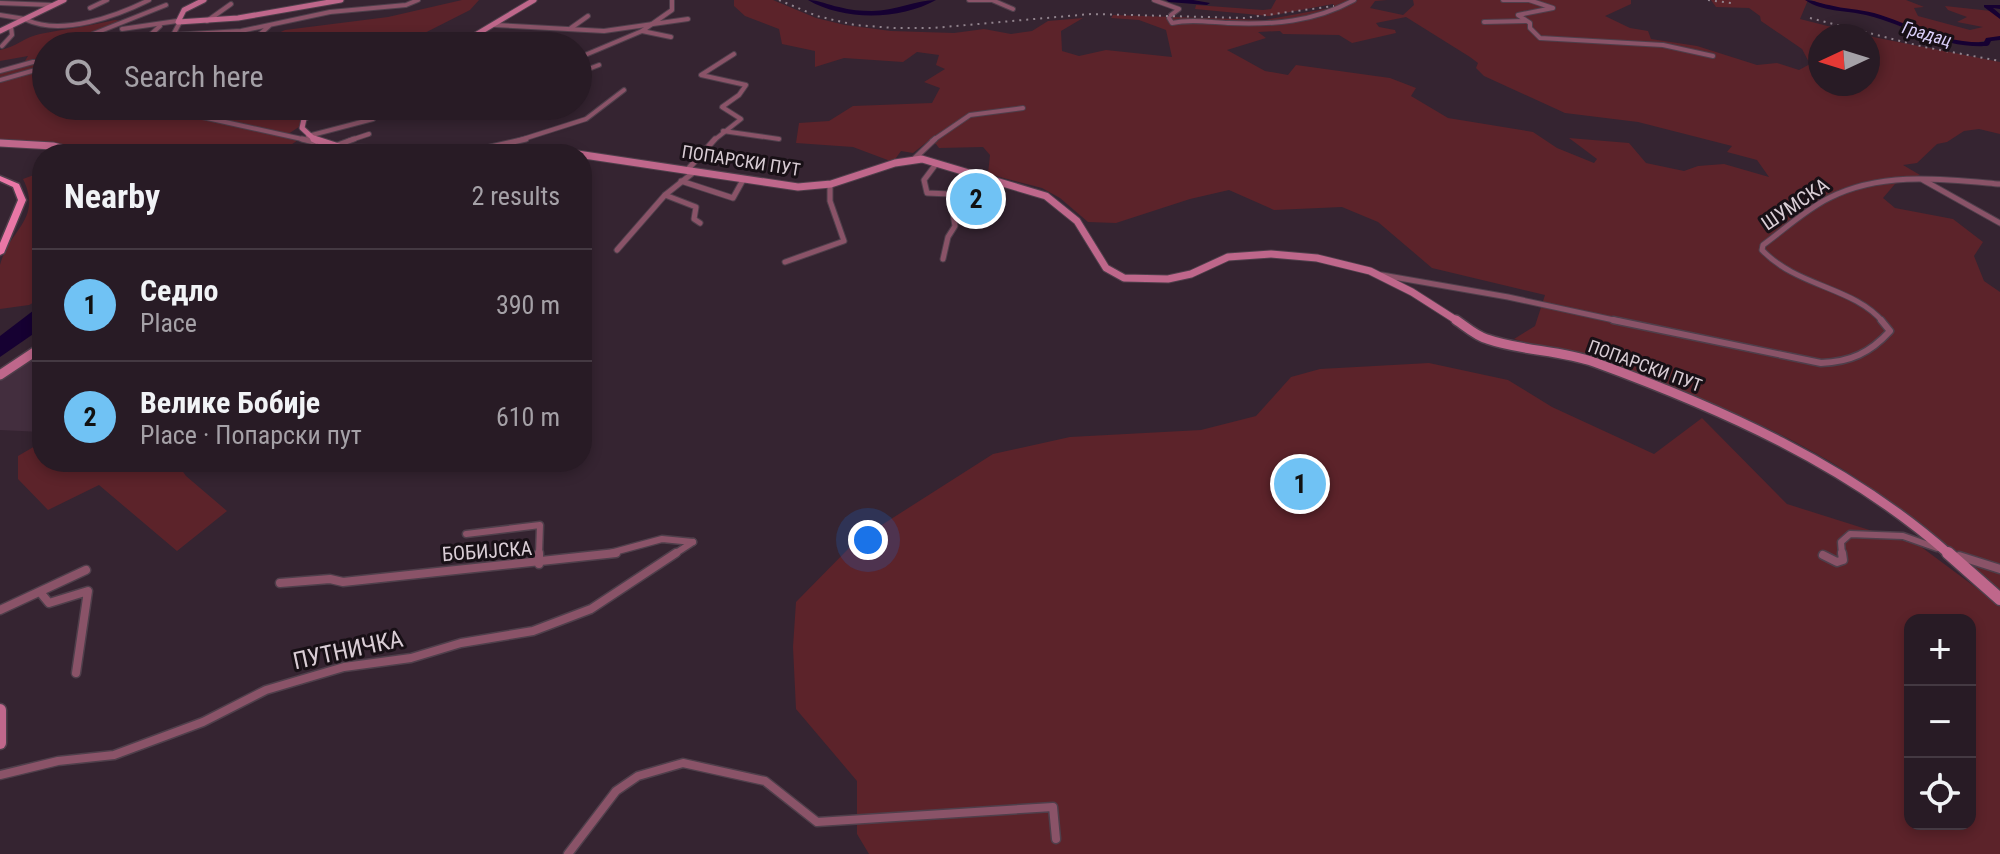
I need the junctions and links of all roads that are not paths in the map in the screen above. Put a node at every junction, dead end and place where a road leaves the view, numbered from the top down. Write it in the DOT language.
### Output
graph roads {
  1 [pos="64,0"];
  2 [pos="107,0"];
  3 [pos="149,0"];
  4 [pos="204,0"];
  5 [pos="341,0"];
  6 [pos="418,0"];
  7 [pos="534,0"];
  8 [pos="672,0"];
  9 [pos="969,0"];
  10 [pos="1154,0"];
  11 [pos="1354,0"];
  12 [pos="1503,0"];
  13 [pos="1529,0"];
  14 [pos="165,2"];
  15 [pos="320,2"];
  16 [pos="0,3"];
  17 [pos="231,4"];
  18 [pos="52,5"];
  19 [pos="90,8"];
  20 [pos="1013,9"];
  21 [pos="123,13"];
  22 [pos="0,15"];
  23 [pos="588,16"];
  24 [pos="688,19"];
  25 [pos="26,20"];
  26 [pos="128,20"];
  27 [pos="179,21"];
  28 [pos="207,21"];
  29 [pos="1526,21"];
  30 [pos="1484,22"];
  31 [pos="655,23"];
  32 [pos="160,25"];
  33 [pos="495,25"];
  34 [pos="269,26"];
  35 [pos="11,27"];
  36 [pos="571,28"];
  37 [pos="122,29"];
  38 [pos="0,31"];
  39 [pos="642,31"];
  40 [pos="102,32"];
  41 [pos="153,32"];
  42 [pos="174,32"];
  43 [pos="232,32"];
  44 [pos="262,32"];
  45 [pos="483,32"];
  46 [pos="671,37"];
  47 [pos="2,46"];
  48 [pos="592,52"];
  49 [pos="734,54"];
  50 [pos="1713,56"];
  51 [pos="32,62"];
  52 [pos="599,65"];
  53 [pos="592,68"];
  54 [pos="32,69"];
  55 [pos="0,71"];
  56 [pos="0,80"];
  57 [pos="624,90"];
  58 [pos="1023,108"];
  59 [pos="592,114"];
  60 [pos="216,120"];
  61 [pos="304,120"];
  62 [pos="369,120"];
  63 [pos="584,120"];
  64 [pos="723,131"];
  65 [pos="369,134"];
  66 [pos="308,136"];
  67 [pos="779,139"];
  68 [pos="0,143"];
  69 [pos="318,143"];
  70 [pos="322,144"];
  71 [pos="341,144"];
  72 [pos="500,144"];
  73 [pos="32,145"];
  74 [pos="592,155"];
  75 [pos="915,158"];
  76 [pos="936,164"];
  77 [pos="693,169"];
  78 [pos="0,178"];
  79 [pos="743,180"];
  80 [pos="1922,180"];
  81 [pos="681,181"];
  82 [pos="2000,184"];
  83 [pos="830,186"];
  84 [pos="665,195"];
  85 [pos="700,223"];
  86 [pos="2000,223"];
  87 [pos="617,250"];
  88 [pos="0,253"];
  89 [pos="943,259"];
  90 [pos="785,262"];
  91 [pos="1380,275"];
  92 [pos="32,354"];
  93 [pos="0,375"];
  94 [pos="466,534"];
  95 [pos="693,542"];
  96 [pos="1945,550"];
  97 [pos="1823,555"];
  98 [pos="539,564"];
  99 [pos="2000,569"];
  100 [pos="86,570"];
  101 [pos="280,583"];
  102 [pos="40,592"];
  103 [pos="2000,599"];
  104 [pos="0,610"];
  105 [pos="76,673"];
  106 [pos="0,710"];
  107 [pos="0,743"];
  108 [pos="0,775"];
  109 [pos="1056,839"];
  110 [pos="568,854"];
  1 -- 25 [label="street"];
  2 -- 19 [label="street"];
  3 -- 21 [label="street"];
  4 -- 27 [label="street"];
  5 -- 15 [label="street"];
  6 -- 34 [label="street"];
  7 -- 33 [label="street"];
  8 -- 31 [label="street"];
  9 -- 20 [label="street"];
  10 -- 11 [label="street"];
  12 -- 13 [label="street"];
  13 -- 29 [label="street"];
  14 -- 26 [label="street"];
  15 -- 28 [label="street"];
  16 -- 18 [label="street"];
  17 -- 28 [label="street"];
  21 -- 25 [label="street"];
  21 -- 26 [label="street"];
  22 -- 25 [label="street"];
  23 -- 36 [label="street"];
  24 -- 31 [label="street"];
  25 -- 35 [label="street"];
  26 -- 40 [label="street"];
  27 -- 28 [label="street"];
  27 -- 32 [label="street"];
  27 -- 42 [label="street"];
  29 -- 30 [label="street"];
  29 -- 50 [label="street"];
  31 -- 36 [label="street"];
  31 -- 39 [label="street"];
  32 -- 37 [label="street"];
  32 -- 41 [label="street"];
  33 -- 36 [label="street"];
  33 -- 45 [label="street"];
  34 -- 43 [label="street"];
  34 -- 44 [label="street"];
  35 -- 38 [label="street"];
  35 -- 47 [label="street"];
  39 -- 46 [label="street"];
  39 -- 48 [label="street"];
  49 -- 64 [label="street"];
  51 -- 55 [label="street"];
  52 -- 53 [label="street"];
  54 -- 56 [label="street"];
  57 -- 59 [label="street"];
  58 -- 75 [label="street"];
  60 -- 69 [label="street"];
  61 -- 66 [label="street"];
  62 -- 66 [label="street"];
  63 -- 72 [label="street"];
  64 -- 67 [label="street"];
  64 -- 77 [label="street"];
  65 -- 71 [label="street"];
  66 -- 69 [label="street, ПОПАРСКИ ПУТ"];
  68 -- 73 [label="street"];
  69 -- 70 [label="street, ПОПАРСКИ ПУТ"];
  74 -- 77 [label="street, ПОПАРСКИ ПУТ"];
  75 -- 76 [label="street, ПОПАРСКИ ПУТ"];
  75 -- 83 [label="street, ПОПАРСКИ ПУТ"];
  76 -- 89 [label="street"];
  76 -- 91 [label="street, ПОПАРСКИ ПУТ"];
  77 -- 79 [label="street, ПОПАРСКИ ПУТ"];
  77 -- 81 [label="street"];
  78 -- 88 [label="main road"];
  79 -- 81 [label="street"];
  79 -- 83 [label="street, ПОПАРСКИ ПУТ"];
  80 -- 82 [label="street, ШУМСКА"];
  80 -- 86 [label="street"];
  80 -- 91 [label="street, ШУМСКА"];
  81 -- 84 [label="street"];
  83 -- 90 [label="street"];
  84 -- 85 [label="street"];
  84 -- 87 [label="street"];
  91 -- 96 [label="street, ПОПАРСКИ ПУТ"];
  92 -- 93 [label="street"];
  94 -- 98 [label="street"];
  95 -- 98 [label="street, БОБИЈСКА"];
  95 -- 108 [label="street, ПУТНИЧКА"];
  96 -- 97 [label="street"];
  96 -- 99 [label="street"];
  96 -- 103 [label="street, ПОПАРСКИ ПУТ"];
  98 -- 101 [label="street, БОБИЈСКА"];
  100 -- 102 [label="street"];
  102 -- 104 [label="street"];
  102 -- 105 [label="street"];
  106 -- 107 [label="street"];
  109 -- 110 [label="street"];
}
